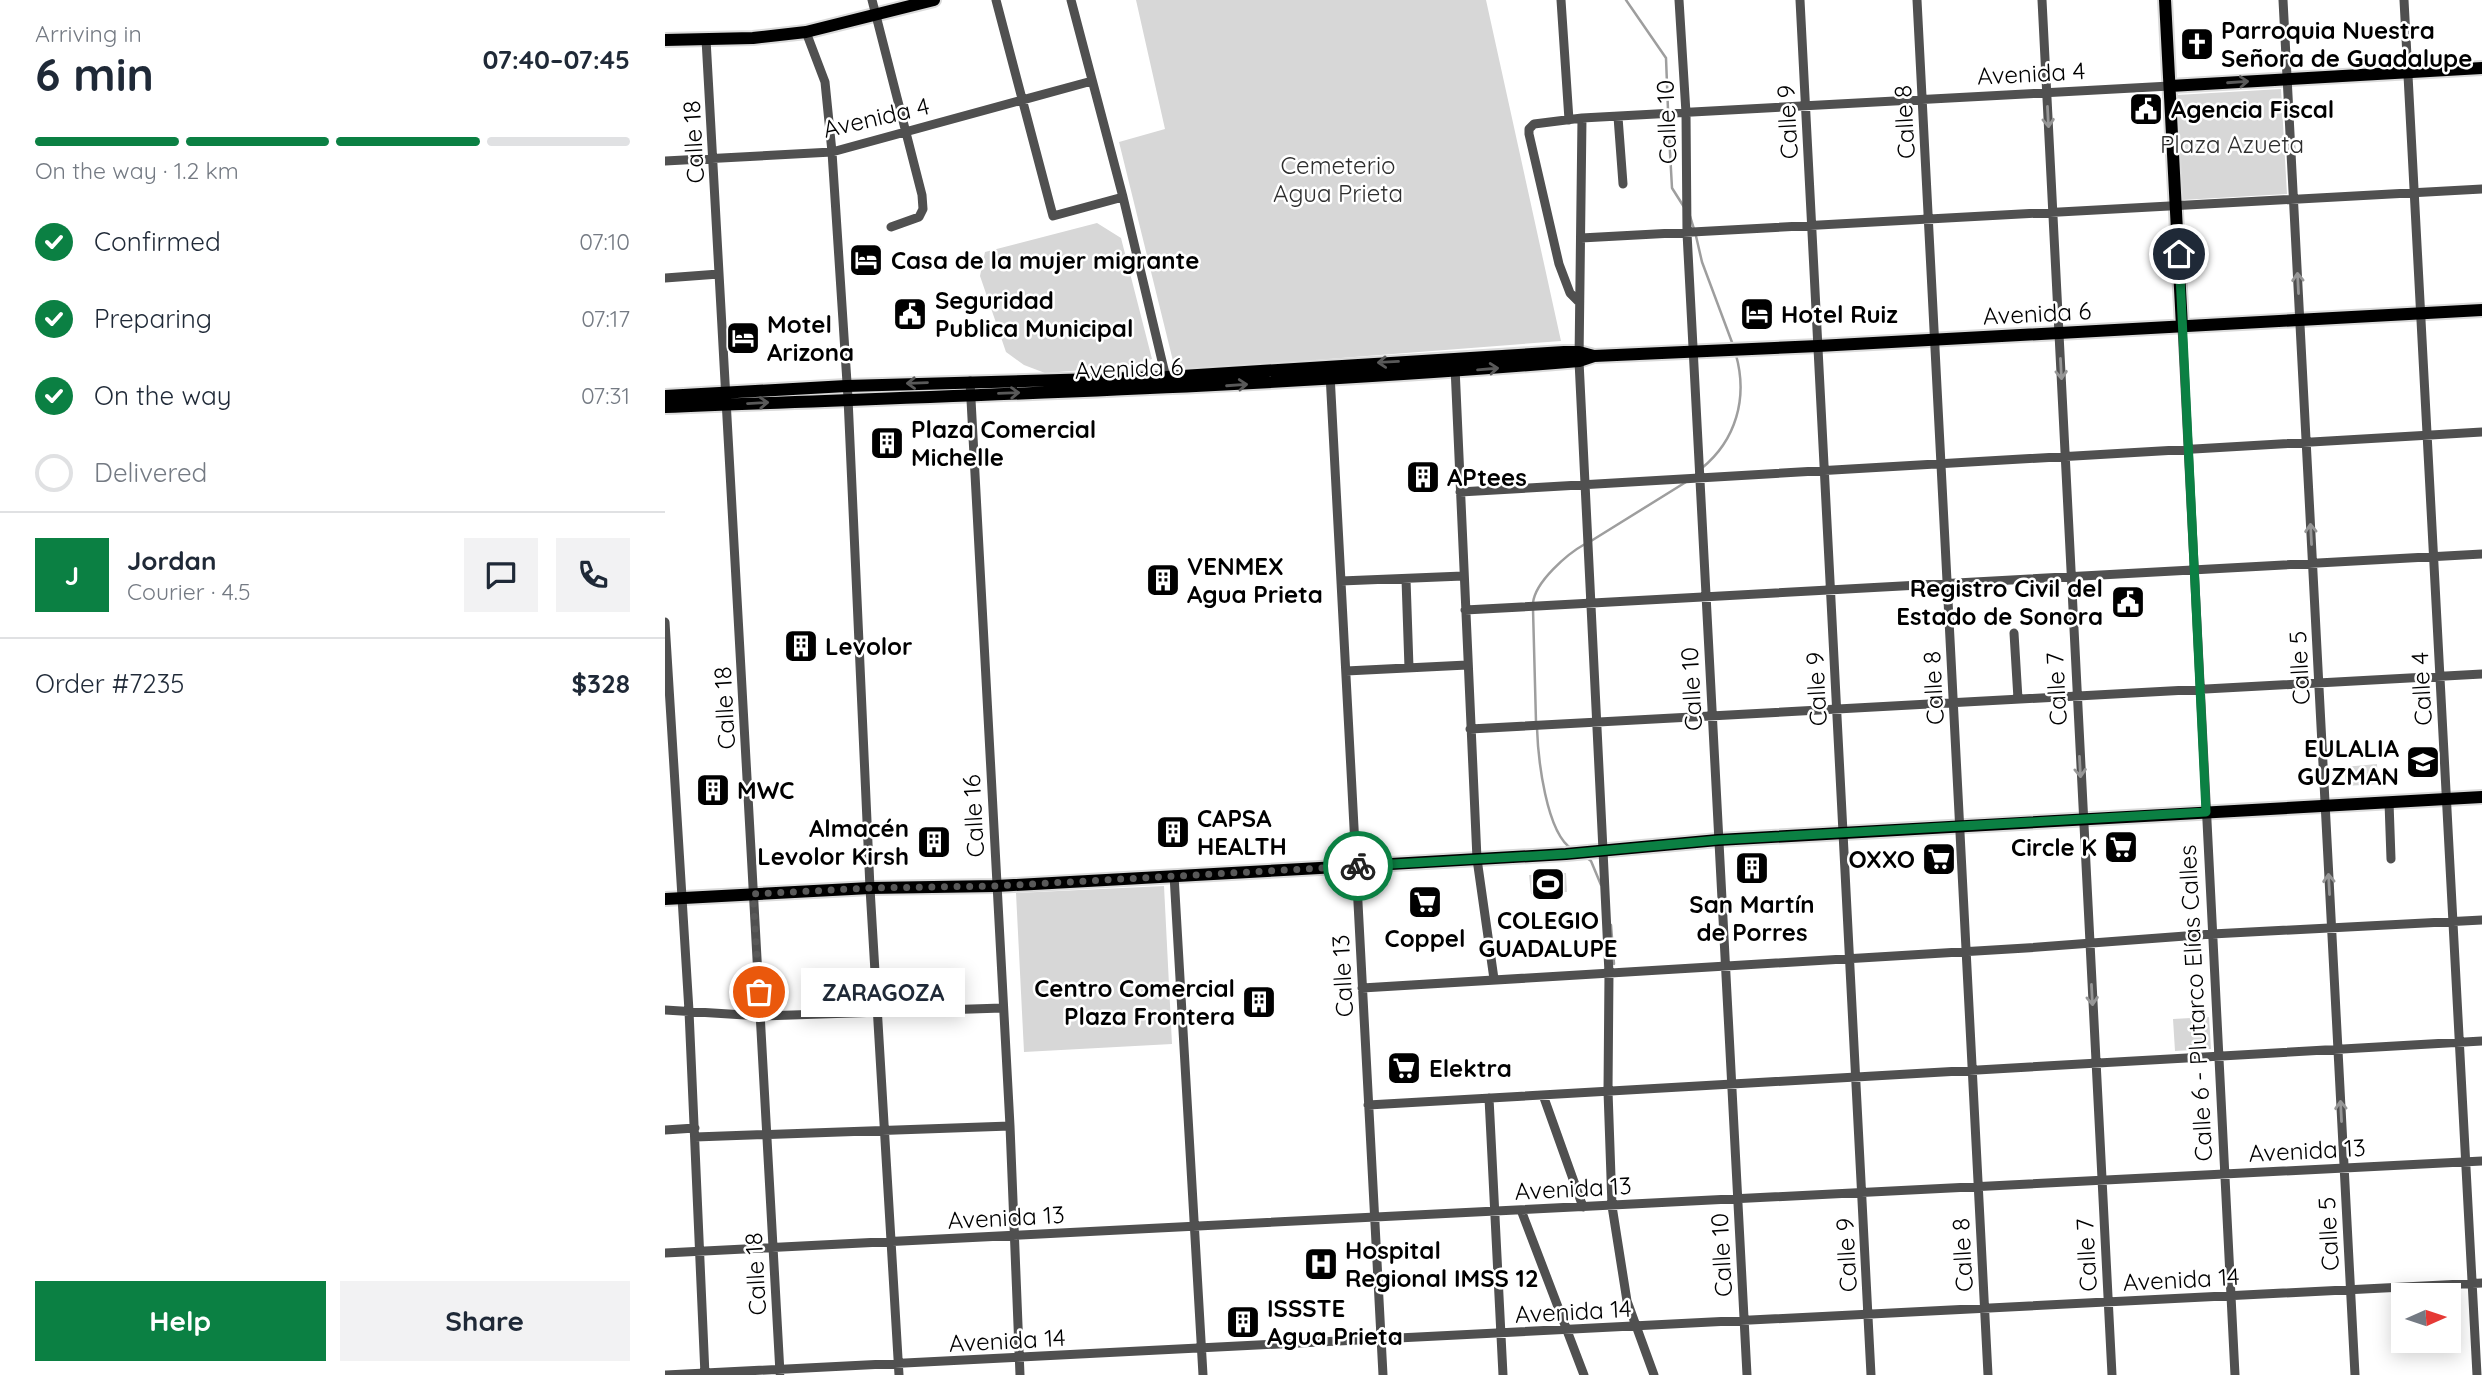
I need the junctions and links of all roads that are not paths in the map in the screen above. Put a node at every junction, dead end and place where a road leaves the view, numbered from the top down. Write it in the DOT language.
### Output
graph roads {
  1 [pos="872,0"];
  2 [pos="934,0"];
  3 [pos="996,0"];
  4 [pos="1071,0"];
  5 [pos="1561,0"];
  6 [pos="1679,0"];
  7 [pos="1800,0"];
  8 [pos="1917,0"];
  9 [pos="2042,0"];
  10 [pos="2165,0"];
  11 [pos="2283,0"];
  12 [pos="2404,0"];
  13 [pos="876,15"];
  14 [pos="806,32"];
  15 [pos="706,38"];
  16 [pos="665,40"];
  17 [pos="2482,68"];
  18 [pos="2407,72"];
  19 [pos="2287,79"];
  20 [pos="1092,81"];
  21 [pos="2170,86"];
  22 [pos="2047,94"];
  23 [pos="1922,100"];
  24 [pos="1023,101"];
  25 [pos="1805,107"];
  26 [pos="1684,113"];
  27 [pos="1618,117"];
  28 [pos="1582,118"];
  29 [pos="1569,120"];
  30 [pos="905,133"];
  31 [pos="832,152"];
  32 [pos="713,158"];
  33 [pos="665,160"];
  34 [pos="1623,184"];
  35 [pos="2482,189"];
  36 [pos="2414,193"];
  37 [pos="1123,197"];
  38 [pos="2293,200"];
  39 [pos="2176,205"];
  40 [pos="2053,212"];
  41 [pos="1928,220"];
  42 [pos="1811,226"];
  43 [pos="891,228"];
  44 [pos="1686,233"];
  45 [pos="1581,238"];
  46 [pos="719,274"];
  47 [pos="665,278"];
  48 [pos="1579,302"];
  49 [pos="2482,310"];
  50 [pos="2420,314"];
  51 [pos="2300,320"];
  52 [pos="2182,327"];
  53 [pos="2059,333"];
  54 [pos="1934,340"];
  55 [pos="1818,346"];
  56 [pos="1694,352"];
  57 [pos="1579,356"];
  58 [pos="1453,358"];
  59 [pos="1456,371"];
  60 [pos="1330,372"];
  61 [pos="1167,382"];
  62 [pos="970,388"];
  63 [pos="847,392"];
  64 [pos="665,396"];
  65 [pos="726,398"];
  66 [pos="665,407"];
  67 [pos="2482,432"];
  68 [pos="2427,435"];
  69 [pos="2306,442"];
  70 [pos="2189,448"];
  71 [pos="2065,456"];
  72 [pos="1941,462"];
  73 [pos="1824,469"];
  74 [pos="1699,477"];
  75 [pos="1586,484"];
  76 [pos="1460,492"];
  77 [pos="2482,554"];
  78 [pos="2433,557"];
  79 [pos="2312,564"];
  80 [pos="2195,570"];
  81 [pos="1463,576"];
  82 [pos="2070,577"];
  83 [pos="1406,579"];
  84 [pos="1341,581"];
  85 [pos="1947,584"];
  86 [pos="1830,590"];
  87 [pos="1706,597"];
  88 [pos="1592,603"];
  89 [pos="1465,610"];
  90 [pos="665,622"];
  91 [pos="2014,633"];
  92 [pos="666,645"];
  93 [pos="1467,665"];
  94 [pos="1409,667"];
  95 [pos="1346,671"];
  96 [pos="2482,674"];
  97 [pos="2439,676"];
  98 [pos="2319,683"];
  99 [pos="2200,689"];
  100 [pos="2076,696"];
  101 [pos="2018,699"];
  102 [pos="1953,703"];
  103 [pos="1837,709"];
  104 [pos="1712,716"];
  105 [pos="1596,722"];
  106 [pos="1470,729"];
  107 [pos="669,772"];
  108 [pos="2482,797"];
  109 [pos="2446,799"];
  110 [pos="2389,802"];
  111 [pos="2325,806"];
  112 [pos="2206,812"];
  113 [pos="2083,820"];
  114 [pos="1959,827"];
  115 [pos="1843,833"];
  116 [pos="1718,840"];
  117 [pos="1597,851"];
  118 [pos="1477,859"];
  119 [pos="2391,859"];
  120 [pos="1356,866"];
  121 [pos="1174,875"];
  122 [pos="996,886"];
  123 [pos="870,888"];
  124 [pos="753,894"];
  125 [pos="682,898"];
  126 [pos="665,899"];
  127 [pos="2482,920"];
  128 [pos="2453,922"];
  129 [pos="2332,929"];
  130 [pos="2212,934"];
  131 [pos="2089,944"];
  132 [pos="1966,951"];
  133 [pos="1849,958"];
  134 [pos="1725,966"];
  135 [pos="1609,973"];
  136 [pos="1494,979"];
  137 [pos="1362,988"];
  138 [pos="1002,1008"];
  139 [pos="665,1010"];
  140 [pos="689,1011"];
  141 [pos="877,1013"];
  142 [pos="761,1016"];
  143 [pos="2482,1041"];
  144 [pos="2459,1042"];
  145 [pos="2338,1049"];
  146 [pos="2219,1056"];
  147 [pos="2095,1063"];
  148 [pos="1972,1070"];
  149 [pos="1856,1077"];
  150 [pos="1731,1084"];
  151 [pos="1608,1091"];
  152 [pos="1543,1095"];
  153 [pos="1489,1098"];
  154 [pos="1369,1105"];
  155 [pos="1010,1126"];
  156 [pos="665,1130"];
  157 [pos="884,1131"];
  158 [pos="695,1133"];
  159 [pos="767,1135"];
  160 [pos="2482,1161"];
  161 [pos="2465,1162"];
  162 [pos="2344,1168"];
  163 [pos="2225,1174"];
  164 [pos="2102,1180"];
  165 [pos="1978,1187"];
  166 [pos="1862,1193"];
  167 [pos="1737,1199"];
  168 [pos="1612,1206"];
  169 [pos="1583,1207"];
  170 [pos="1521,1210"];
  171 [pos="1495,1212"];
  172 [pos="1374,1218"];
  173 [pos="1193,1227"];
  174 [pos="1014,1235"];
  175 [pos="891,1242"];
  176 [pos="772,1248"];
  177 [pos="698,1252"];
  178 [pos="665,1253"];
  179 [pos="2477,1284"];
  180 [pos="2351,1290"];
  181 [pos="2231,1296"];
  182 [pos="2108,1303"];
  183 [pos="1984,1309"];
  184 [pos="1868,1316"];
  185 [pos="1744,1322"];
  186 [pos="1636,1327"];
  187 [pos="1567,1331"];
  188 [pos="1501,1334"];
  189 [pos="1381,1340"];
  190 [pos="1202,1349"];
  191 [pos="1019,1359"];
  192 [pos="898,1364"];
  193 [pos="780,1372"];
  194 [pos="705,1374"];
  195 [pos="666,1375"];
  196 [pos="899,1375"];
  197 [pos="1020,1375"];
  198 [pos="1203,1375"];
  199 [pos="1383,1375"];
  200 [pos="1503,1375"];
  201 [pos="1584,1375"];
  202 [pos="1654,1375"];
  203 [pos="1747,1375"];
  204 [pos="1871,1375"];
  205 [pos="1987,1375"];
  206 [pos="2112,1375"];
  207 [pos="2235,1375"];
  208 [pos="2355,1375"];
  209 [pos="2477,1375"];
  1 -- 13 [label="street"];
  2 -- 13 [label="main road"];
  3 -- 24 [label="street"];
  4 -- 20 [label="street"];
  5 -- 29 [label="street"];
  6 -- 26 [label="street, Calle 10"];
  7 -- 25 [label="street, Calle 9"];
  8 -- 23 [label="street, Calle 8"];
  9 -- 22 [label="street, Calle 7"];
  10 -- 21 [label="main road, Calle 6 - Plutarco Elías Calles"];
  11 -- 19 [label="street, Calle 5"];
  12 -- 18 [label="street, Calle 4"];
  13 -- 14 [label="main road"];
  13 -- 30 [label="street"];
  14 -- 15 [label="main road"];
  14 -- 31 [label="street"];
  15 -- 16 [label="main road"];
  15 -- 32 [label="street, Calle 18"];
  17 -- 18 [label="main road, Avenida 4"];
  18 -- 19 [label="main road, Avenida 4"];
  18 -- 36 [label="street, Calle 4"];
  21 -- 19 [label="main road, Avenida 4, one-way"];
  19 -- 38 [label="street, Calle 5"];
  20 -- 24 [label="street, Avenida 4"];
  20 -- 37 [label="street"];
  21 -- 22 [label="street, Avenida 4"];
  21 -- 39 [label="main road, Calle 6 - Plutarco Elías Calles"];
  22 -- 23 [label="street, Avenida 4"];
  22 -- 40 [label="street, Calle 7, one-way"];
  23 -- 25 [label="street, Avenida 4"];
  23 -- 41 [label="street, Calle 8"];
  24 -- 30 [label="street, Avenida 4"];
  24 -- 37 [label="street"];
  25 -- 26 [label="street, Avenida 4"];
  25 -- 42 [label="street, Calle 9"];
  26 -- 27 [label="street, Avenida 4"];
  26 -- 44 [label="street, Calle 10"];
  27 -- 28 [label="street, Avenida 4"];
  27 -- 34 [label="street"];
  28 -- 29 [label="street, Avenida 4"];
  28 -- 45 [label="street"];
  29 -- 48 [label="street, Avenida 4"];
  30 -- 31 [label="street, Avenida 4"];
  30 -- 43 [label="street"];
  31 -- 32 [label="street, Avenida 4"];
  31 -- 63 [label="street"];
  32 -- 33 [label="street, Avenida 4"];
  32 -- 46 [label="street, Calle 18"];
  35 -- 36 [label="street"];
  36 -- 38 [label="street"];
  36 -- 50 [label="street, Calle 4"];
  37 -- 61 [label="street"];
  38 -- 39 [label="street"];
  51 -- 38 [label="street, Calle 5, one-way"];
  39 -- 40 [label="street"];
  39 -- 52 [label="main road, Calle 6 - Plutarco Elías Calles"];
  40 -- 41 [label="street"];
  40 -- 53 [label="street, Calle 7"];
  41 -- 42 [label="street"];
  41 -- 54 [label="street, Calle 8"];
  42 -- 44 [label="street"];
  42 -- 55 [label="street, Calle 9"];
  44 -- 45 [label="street"];
  44 -- 56 [label="street, Calle 10"];
  45 -- 48 [label="street"];
  46 -- 47 [label="street"];
  46 -- 65 [label="street, Calle 18"];
  48 -- 57 [label="street"];
  49 -- 50 [label="main road, Avenida 6"];
  50 -- 51 [label="main road, Avenida 6"];
  50 -- 68 [label="street, Calle 4"];
  51 -- 52 [label="main road, Avenida 6"];
  51 -- 69 [label="street, Calle 5"];
  52 -- 53 [label="main road, Avenida 6"];
  52 -- 70 [label="street, Calle 6 - Plutarco Elías Calles"];
  53 -- 54 [label="main road, Avenida 6"];
  53 -- 71 [label="street, Calle 7, one-way"];
  54 -- 55 [label="main road, Avenida 6"];
  54 -- 72 [label="street, Calle 8"];
  55 -- 56 [label="main road, Avenida 6"];
  55 -- 73 [label="street, Calle 9"];
  56 -- 57 [label="main road, Avenida 6"];
  56 -- 74 [label="street, Calle 10"];
  57 -- 58 [label="main road, Avenida 6"];
  59 -- 57 [label="main road, Avenida 6, one-way"];
  57 -- 75 [label="street"];
  58 -- 59 [label="street"];
  58 -- 60 [label="main road, Avenida 6, one-way"];
  59 -- 60 [label="main road, Avenida 6"];
  59 -- 76 [label="street"];
  60 -- 61 [label="main road, Avenida 6"];
  60 -- 84 [label="street, Calle 13"];
  61 -- 62 [label="main road, Avenida 6"];
  62 -- 63 [label="main road, Avenida 6"];
  62 -- 122 [label="street, Calle 16"];
  63 -- 65 [label="main road, Avenida 6"];
  63 -- 123 [label="street"];
  64 -- 65 [label="main road, Avenida 6"];
  65 -- 66 [label="main road, Avenida 6"];
  65 -- 124 [label="street, Calle 18"];
  67 -- 68 [label="street"];
  68 -- 69 [label="street"];
  68 -- 78 [label="street, Calle 4"];
  69 -- 70 [label="street"];
  79 -- 69 [label="street, Calle 5, one-way"];
  70 -- 71 [label="street"];
  70 -- 80 [label="street, Calle 6 - Plutarco Elías Calles"];
  71 -- 72 [label="street"];
  71 -- 82 [label="street, Calle 7"];
  72 -- 73 [label="street"];
  72 -- 85 [label="street, Calle 8"];
  73 -- 74 [label="street"];
  73 -- 86 [label="street, Calle 9"];
  74 -- 75 [label="street"];
  74 -- 87 [label="street, Calle 10"];
  75 -- 76 [label="street"];
  75 -- 88 [label="street"];
  76 -- 81 [label="street"];
  77 -- 78 [label="street"];
  78 -- 79 [label="street"];
  78 -- 97 [label="street, Calle 4"];
  79 -- 80 [label="street"];
  79 -- 98 [label="street, Calle 5"];
  80 -- 82 [label="street"];
  80 -- 99 [label="street, Calle 6 - Plutarco Elías Calles"];
  81 -- 83 [label="street"];
  81 -- 89 [label="street"];
  82 -- 85 [label="street"];
  82 -- 100 [label="street, Calle 7"];
  83 -- 84 [label="street"];
  83 -- 94 [label="street"];
  84 -- 95 [label="street, Calle 13"];
  85 -- 86 [label="street"];
  85 -- 102 [label="street, Calle 8"];
  86 -- 87 [label="street"];
  86 -- 103 [label="street, Calle 9"];
  87 -- 88 [label="street"];
  87 -- 104 [label="street, Calle 10"];
  88 -- 89 [label="street"];
  88 -- 105 [label="street"];
  89 -- 93 [label="street"];
  90 -- 92 [label="street"];
  91 -- 101 [label="street"];
  92 -- 107 [label="street"];
  93 -- 94 [label="street"];
  93 -- 106 [label="street"];
  94 -- 95 [label="street"];
  95 -- 120 [label="street, Calle 13"];
  96 -- 97 [label="street"];
  97 -- 98 [label="street"];
  97 -- 109 [label="street, Calle 4"];
  98 -- 99 [label="street"];
  98 -- 111 [label="street, Calle 5"];
  99 -- 100 [label="street"];
  99 -- 112 [label="street, Calle 6 - Plutarco Elías Calles"];
  100 -- 101 [label="street"];
  100 -- 113 [label="street, Calle 7, one-way"];
  101 -- 102 [label="street"];
  102 -- 103 [label="street"];
  102 -- 114 [label="street, Calle 8"];
  103 -- 104 [label="street"];
  103 -- 115 [label="street, Calle 9"];
  104 -- 105 [label="street"];
  104 -- 116 [label="street, Calle 10"];
  105 -- 106 [label="street"];
  105 -- 117 [label="street"];
  106 -- 118 [label="street"];
  107 -- 125 [label="street"];
  108 -- 109 [label="main road"];
  109 -- 110 [label="main road"];
  109 -- 128 [label="street, Calle 4"];
  110 -- 111 [label="main road"];
  110 -- 119 [label="street"];
  111 -- 112 [label="main road"];
  129 -- 111 [label="street, Calle 5, one-way"];
  112 -- 113 [label="main road"];
  112 -- 130 [label="street, Calle 6 - Plutarco Elías Calles"];
  113 -- 114 [label="main road"];
  113 -- 131 [label="street, Calle 7"];
  114 -- 115 [label="main road"];
  114 -- 132 [label="street, Calle 8"];
  115 -- 116 [label="main road"];
  115 -- 133 [label="street, Calle 9"];
  116 -- 117 [label="main road"];
  116 -- 134 [label="street, Calle 10"];
  117 -- 118 [label="main road"];
  117 -- 135 [label="street"];
  118 -- 120 [label="main road"];
  118 -- 136 [label="street"];
  120 -- 121 [label="main road"];
  120 -- 137 [label="street, Calle 13"];
  121 -- 122 [label="main road"];
  121 -- 173 [label="street"];
  122 -- 123 [label="main road"];
  122 -- 138 [label="street, Calle 16"];
  123 -- 124 [label="main road"];
  123 -- 141 [label="street"];
  124 -- 125 [label="main road"];
  124 -- 142 [label="street, Calle 18"];
  125 -- 126 [label="main road"];
  125 -- 140 [label="street"];
  127 -- 128 [label="street"];
  128 -- 129 [label="street"];
  128 -- 144 [label="street, Calle 4"];
  129 -- 130 [label="street"];
  129 -- 145 [label="street, Calle 5"];
  130 -- 131 [label="street"];
  130 -- 146 [label="street, Calle 6 - Plutarco Elías Calles"];
  131 -- 132 [label="street"];
  131 -- 147 [label="street, Calle 7, one-way"];
  132 -- 133 [label="street"];
  132 -- 148 [label="street, Calle 8"];
  133 -- 134 [label="street"];
  133 -- 149 [label="street, Calle 9"];
  134 -- 135 [label="street"];
  134 -- 150 [label="street, Calle 10"];
  135 -- 136 [label="street"];
  135 -- 151 [label="street"];
  136 -- 137 [label="street"];
  137 -- 154 [label="street, Calle 13"];
  138 -- 141 [label="street"];
  138 -- 155 [label="street, Calle 16"];
  139 -- 140 [label="street"];
  140 -- 142 [label="street"];
  140 -- 158 [label="street"];
  141 -- 142 [label="street"];
  141 -- 157 [label="street"];
  142 -- 159 [label="street, Calle 18"];
  143 -- 144 [label="street"];
  144 -- 145 [label="street"];
  144 -- 161 [label="street, Calle 4"];
  145 -- 146 [label="street"];
  162 -- 145 [label="street, Calle 5, one-way"];
  146 -- 147 [label="street"];
  146 -- 163 [label="street, Calle 6 - Plutarco Elías Calles"];
  147 -- 148 [label="street"];
  147 -- 164 [label="street, Calle 7"];
  148 -- 149 [label="street"];
  148 -- 165 [label="street, Calle 8"];
  149 -- 150 [label="street"];
  149 -- 166 [label="street, Calle 9"];
  150 -- 151 [label="street"];
  150 -- 167 [label="street, Calle 10"];
  151 -- 152 [label="street"];
  151 -- 168 [label="street"];
  152 -- 153 [label="street"];
  152 -- 169 [label="street"];
  153 -- 154 [label="street"];
  153 -- 171 [label="street"];
  154 -- 172 [label="street, Calle 13"];
  155 -- 157 [label="street"];
  155 -- 174 [label="street, Calle 16"];
  156 -- 158 [label="street"];
  157 -- 159 [label="street"];
  157 -- 175 [label="street"];
  158 -- 159 [label="street"];
  158 -- 177 [label="street"];
  159 -- 176 [label="street, Calle 18"];
  160 -- 161 [label="street, Avenida 13"];
  161 -- 162 [label="street, Avenida 13"];
  161 -- 179 [label="street, Calle 4"];
  162 -- 163 [label="street, Avenida 13"];
  162 -- 180 [label="street, Calle 5"];
  163 -- 164 [label="street, Avenida 13"];
  163 -- 181 [label="street, Calle 6 - Plutarco Elías Calles"];
  164 -- 165 [label="street, Avenida 13"];
  164 -- 182 [label="street, Calle 7"];
  165 -- 166 [label="street, Avenida 13"];
  165 -- 183 [label="street, Calle 8"];
  166 -- 167 [label="street, Avenida 13"];
  166 -- 184 [label="street, Calle 9"];
  167 -- 168 [label="street, Avenida 13"];
  167 -- 185 [label="street, Calle 10"];
  168 -- 169 [label="street, Avenida 13"];
  168 -- 186 [label="street"];
  169 -- 170 [label="street, Avenida 13"];
  170 -- 171 [label="street, Avenida 13"];
  170 -- 187 [label="street"];
  171 -- 172 [label="street, Avenida 13"];
  171 -- 188 [label="street"];
  172 -- 173 [label="street, Avenida 13"];
  172 -- 189 [label="street, Calle 13"];
  173 -- 174 [label="street, Avenida 13"];
  173 -- 190 [label="street"];
  174 -- 175 [label="street, Avenida 13"];
  174 -- 191 [label="street, Calle 16"];
  175 -- 176 [label="street, Avenida 13"];
  175 -- 192 [label="street"];
  176 -- 177 [label="street, Avenida 13"];
  176 -- 193 [label="street, Calle 18"];
  177 -- 178 [label="street, Avenida 13"];
  177 -- 194 [label="street"];
  179 -- 180 [label="street, Avenida 14"];
  179 -- 209 [label="street, Calle 4"];
  180 -- 181 [label="street, Avenida 14"];
  180 -- 208 [label="street, Calle 5"];
  181 -- 182 [label="street, Avenida 14"];
  181 -- 207 [label="street, Calle 6 - Plutarco Elías Calles"];
  182 -- 183 [label="street, Avenida 14"];
  182 -- 206 [label="street, Calle 7"];
  183 -- 184 [label="street, Avenida 14"];
  183 -- 205 [label="street, Calle 8"];
  184 -- 185 [label="street, Avenida 14"];
  184 -- 204 [label="street, Calle 9"];
  185 -- 186 [label="street, Avenida 14"];
  185 -- 203 [label="street, Calle 10"];
  186 -- 187 [label="street, Avenida 14"];
  186 -- 202 [label="street"];
  187 -- 188 [label="street, Avenida 14"];
  187 -- 201 [label="street"];
  188 -- 189 [label="street, Avenida 14"];
  188 -- 200 [label="street"];
  189 -- 190 [label="street, Avenida 14"];
  189 -- 199 [label="street, Calle 13"];
  190 -- 191 [label="street, Avenida 14"];
  190 -- 198 [label="street"];
  191 -- 192 [label="street, Avenida 14"];
  191 -- 197 [label="street, Calle 16"];
  192 -- 193 [label="street, Avenida 14"];
  192 -- 196 [label="street"];
  193 -- 194 [label="street, Avenida 14"];
  194 -- 195 [label="street, Avenida 14"];
}
